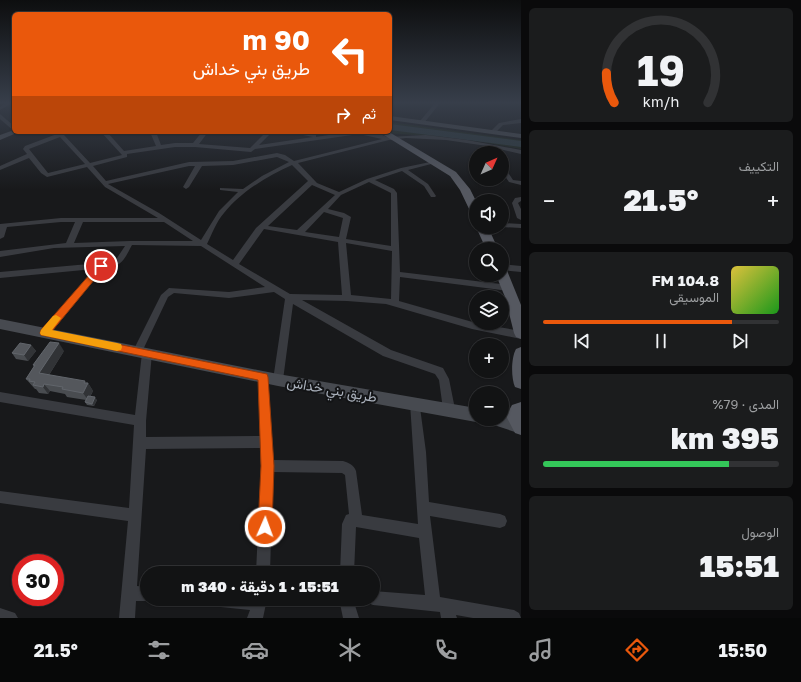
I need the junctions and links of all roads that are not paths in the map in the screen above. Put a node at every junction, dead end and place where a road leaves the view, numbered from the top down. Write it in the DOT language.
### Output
graph roads {
  1 [pos="499,132"];
  2 [pos="12,133"];
  3 [pos="60,134"];
  4 [pos="63,134"];
  5 [pos="106,134"];
  6 [pos="154,134"];
  7 [pos="203,134"];
  8 [pos="267,134"];
  9 [pos="301,134"];
  10 [pos="345,134"];
  11 [pos="371,134"];
  12 [pos="386,135"];
  13 [pos="521,136"];
  14 [pos="0,138"];
  15 [pos="320,138"];
  16 [pos="195,145"];
  17 [pos="159,147"];
  18 [pos="252,149"];
  19 [pos="521,152"];
  20 [pos="124,154"];
  21 [pos="30,155"];
  22 [pos="238,162"];
  23 [pos="292,162"];
  24 [pos="433,162"];
  25 [pos="200,163"];
  26 [pos="89,164"];
  27 [pos="0,168"];
  28 [pos="403,169"];
  29 [pos="509,178"];
  30 [pos="369,180"];
  31 [pos="312,181"];
  32 [pos="103,183"];
  33 [pos="521,183"];
  34 [pos="186,187"];
  35 [pos="222,189"];
  36 [pos="245,191"];
  37 [pos="338,194"];
  38 [pos="433,196"];
  39 [pos="469,198"];
  40 [pos="521,199"];
  41 [pos="324,210"];
  42 [pos="521,218"];
  43 [pos="80,220"];
  44 [pos="165,220"];
  45 [pos="509,225"];
  46 [pos="2,226"];
  47 [pos="521,226"];
  48 [pos="263,227"];
  49 [pos="299,233"];
  50 [pos="0,237"];
  51 [pos="342,240"];
  52 [pos="130,244"];
  53 [pos="203,244"];
  54 [pos="69,246"];
  55 [pos="394,249"];
  56 [pos="0,254"];
  57 [pos="234,265"];
  58 [pos="101,266"];
  59 [pos="509,267"];
  60 [pos="521,268"];
  61 [pos="396,274"];
  62 [pos="0,275"];
  63 [pos="507,282"];
  64 [pos="275,289"];
  65 [pos="514,295"];
  66 [pos="290,297"];
  67 [pos="347,298"];
  68 [pos="395,303"];
  69 [pos="0,324"];
  70 [pos="45,333"];
  71 [pos="521,334"];
  72 [pos="142,352"];
  73 [pos="521,353"];
  74 [pos="263,377"];
  75 [pos="278,380"];
  76 [pos="521,382"];
  77 [pos="0,397"];
  78 [pos="415,403"];
  79 [pos="449,409"];
  80 [pos="469,413"];
  81 [pos="140,421"];
  82 [pos="267,442"];
  83 [pos="140,443"];
  84 [pos="267,466"];
  85 [pos="0,497"];
  86 [pos="423,508"];
  87 [pos="133,515"];
  88 [pos="356,520"];
  89 [pos="500,521"];
  90 [pos="425,532"];
  91 [pos="264,566"];
  92 [pos="347,566"];
  93 [pos="128,593"];
  94 [pos="140,594"];
  95 [pos="380,599"];
  96 [pos="348,606"];
  97 [pos="443,609"];
  98 [pos="0,616"];
  99 [pos="10,618"];
  100 [pos="127,618"];
  101 [pos="351,618"];
  102 [pos="514,618"];
  1 -- 13 [label="main road"];
  2 -- 14 [label="main road"];
  3 -- 21 [label="street"];
  4 -- 26 [label="street"];
  5 -- 20 [label="street"];
  6 -- 17 [label="street"];
  7 -- 16 [label="street"];
  8 -- 18 [label="street"];
  9 -- 15 [label="street"];
  10 -- 15 [label="street"];
  11 -- 12 [label="street"];
  12 -- 19 [label="street"];
  12 -- 23 [label="street"];
  12 -- 24 [label="main road"];
  15 -- 18 [label="street"];
  16 -- 17 [label="street"];
  16 -- 18 [label="street"];
  17 -- 20 [label="street"];
  18 -- 22 [label="street"];
  20 -- 26 [label="street"];
  21 -- 26 [label="street"];
  21 -- 27 [label="street"];
  22 -- 23 [label="street"];
  22 -- 25 [label="street"];
  23 -- 31 [label="street"];
  23 -- 36 [label="street"];
  24 -- 28 [label="street"];
  24 -- 39 [label="main road"];
  25 -- 32 [label="street"];
  25 -- 34 [label="street"];
  26 -- 32 [label="street"];
  28 -- 30 [label="street"];
  28 -- 38 [label="street"];
  29 -- 33 [label="street"];
  30 -- 37 [label="street"];
  30 -- 55 [label="street"];
  31 -- 37 [label="street"];
  31 -- 48 [label="street"];
  32 -- 44 [label="street"];
  35 -- 36 [label="street"];
  36 -- 53 [label="street"];
  37 -- 41 [label="street"];
  40 -- 42 [label="street"];
  41 -- 49 [label="street"];
  41 -- 51 [label="street"];
  43 -- 44 [label="street"];
  43 -- 46 [label="street"];
  43 -- 54 [label="street"];
  44 -- 53 [label="street"];
  45 -- 47 [label="street"];
  46 -- 50 [label="street"];
  48 -- 49 [label="street"];
  48 -- 57 [label="street"];
  49 -- 51 [label="street"];
  51 -- 55 [label="street"];
  51 -- 67 [label="street"];
  52 -- 53 [label="street"];
  52 -- 54 [label="street"];
  52 -- 58 [label="street"];
  53 -- 57 [label="street"];
  54 -- 56 [label="street"];
  55 -- 61 [label="street"];
  57 -- 64 [label="street"];
  58 -- 62 [label="street"];
  58 -- 70 [label="street"];
  59 -- 60 [label="street"];
  61 -- 65 [label="street"];
  61 -- 68 [label="street"];
  63 -- 65 [label="main road"];
  64 -- 66 [label="street"];
  64 -- 72 [label="street"];
  65 -- 71 [label="main road"];
  66 -- 67 [label="street"];
  66 -- 75 [label="street"];
  66 -- 79 [label="street"];
  67 -- 68 [label="street"];
  68 -- 71 [label="street"];
  69 -- 70 [label="main road, طريق بني خداش"];
  70 -- 72 [label="main road, طريق بني خداش"];
  72 -- 74 [label="main road, طريق بني خداش"];
  72 -- 81 [label="street"];
  73 -- 76 [label="main road"];
  74 -- 75 [label="main road, طريق بني خداش"];
  74 -- 82 [label="street"];
  75 -- 78 [label="main road, طريق بني خداش"];
  77 -- 81 [label="street"];
  78 -- 79 [label="main road, طريق بني خداش"];
  78 -- 86 [label="street"];
  79 -- 80 [label="main road, طريق بني خداش"];
  81 -- 83 [label="street"];
  82 -- 83 [label="street"];
  82 -- 84 [label="street"];
  83 -- 87 [label="street"];
  84 -- 88 [label="street"];
  84 -- 91 [label="street"];
  85 -- 87 [label="street"];
  86 -- 89 [label="street"];
  86 -- 90 [label="street"];
  87 -- 93 [label="street"];
  88 -- 90 [label="street"];
  88 -- 92 [label="street"];
  90 -- 97 [label="street"];
  93 -- 94 [label="street"];
  93 -- 100 [label="street"];
  95 -- 97 [label="street"];
  96 -- 101 [label="street"];
  97 -- 102 [label="street"];
  98 -- 99 [label="street"];
}
